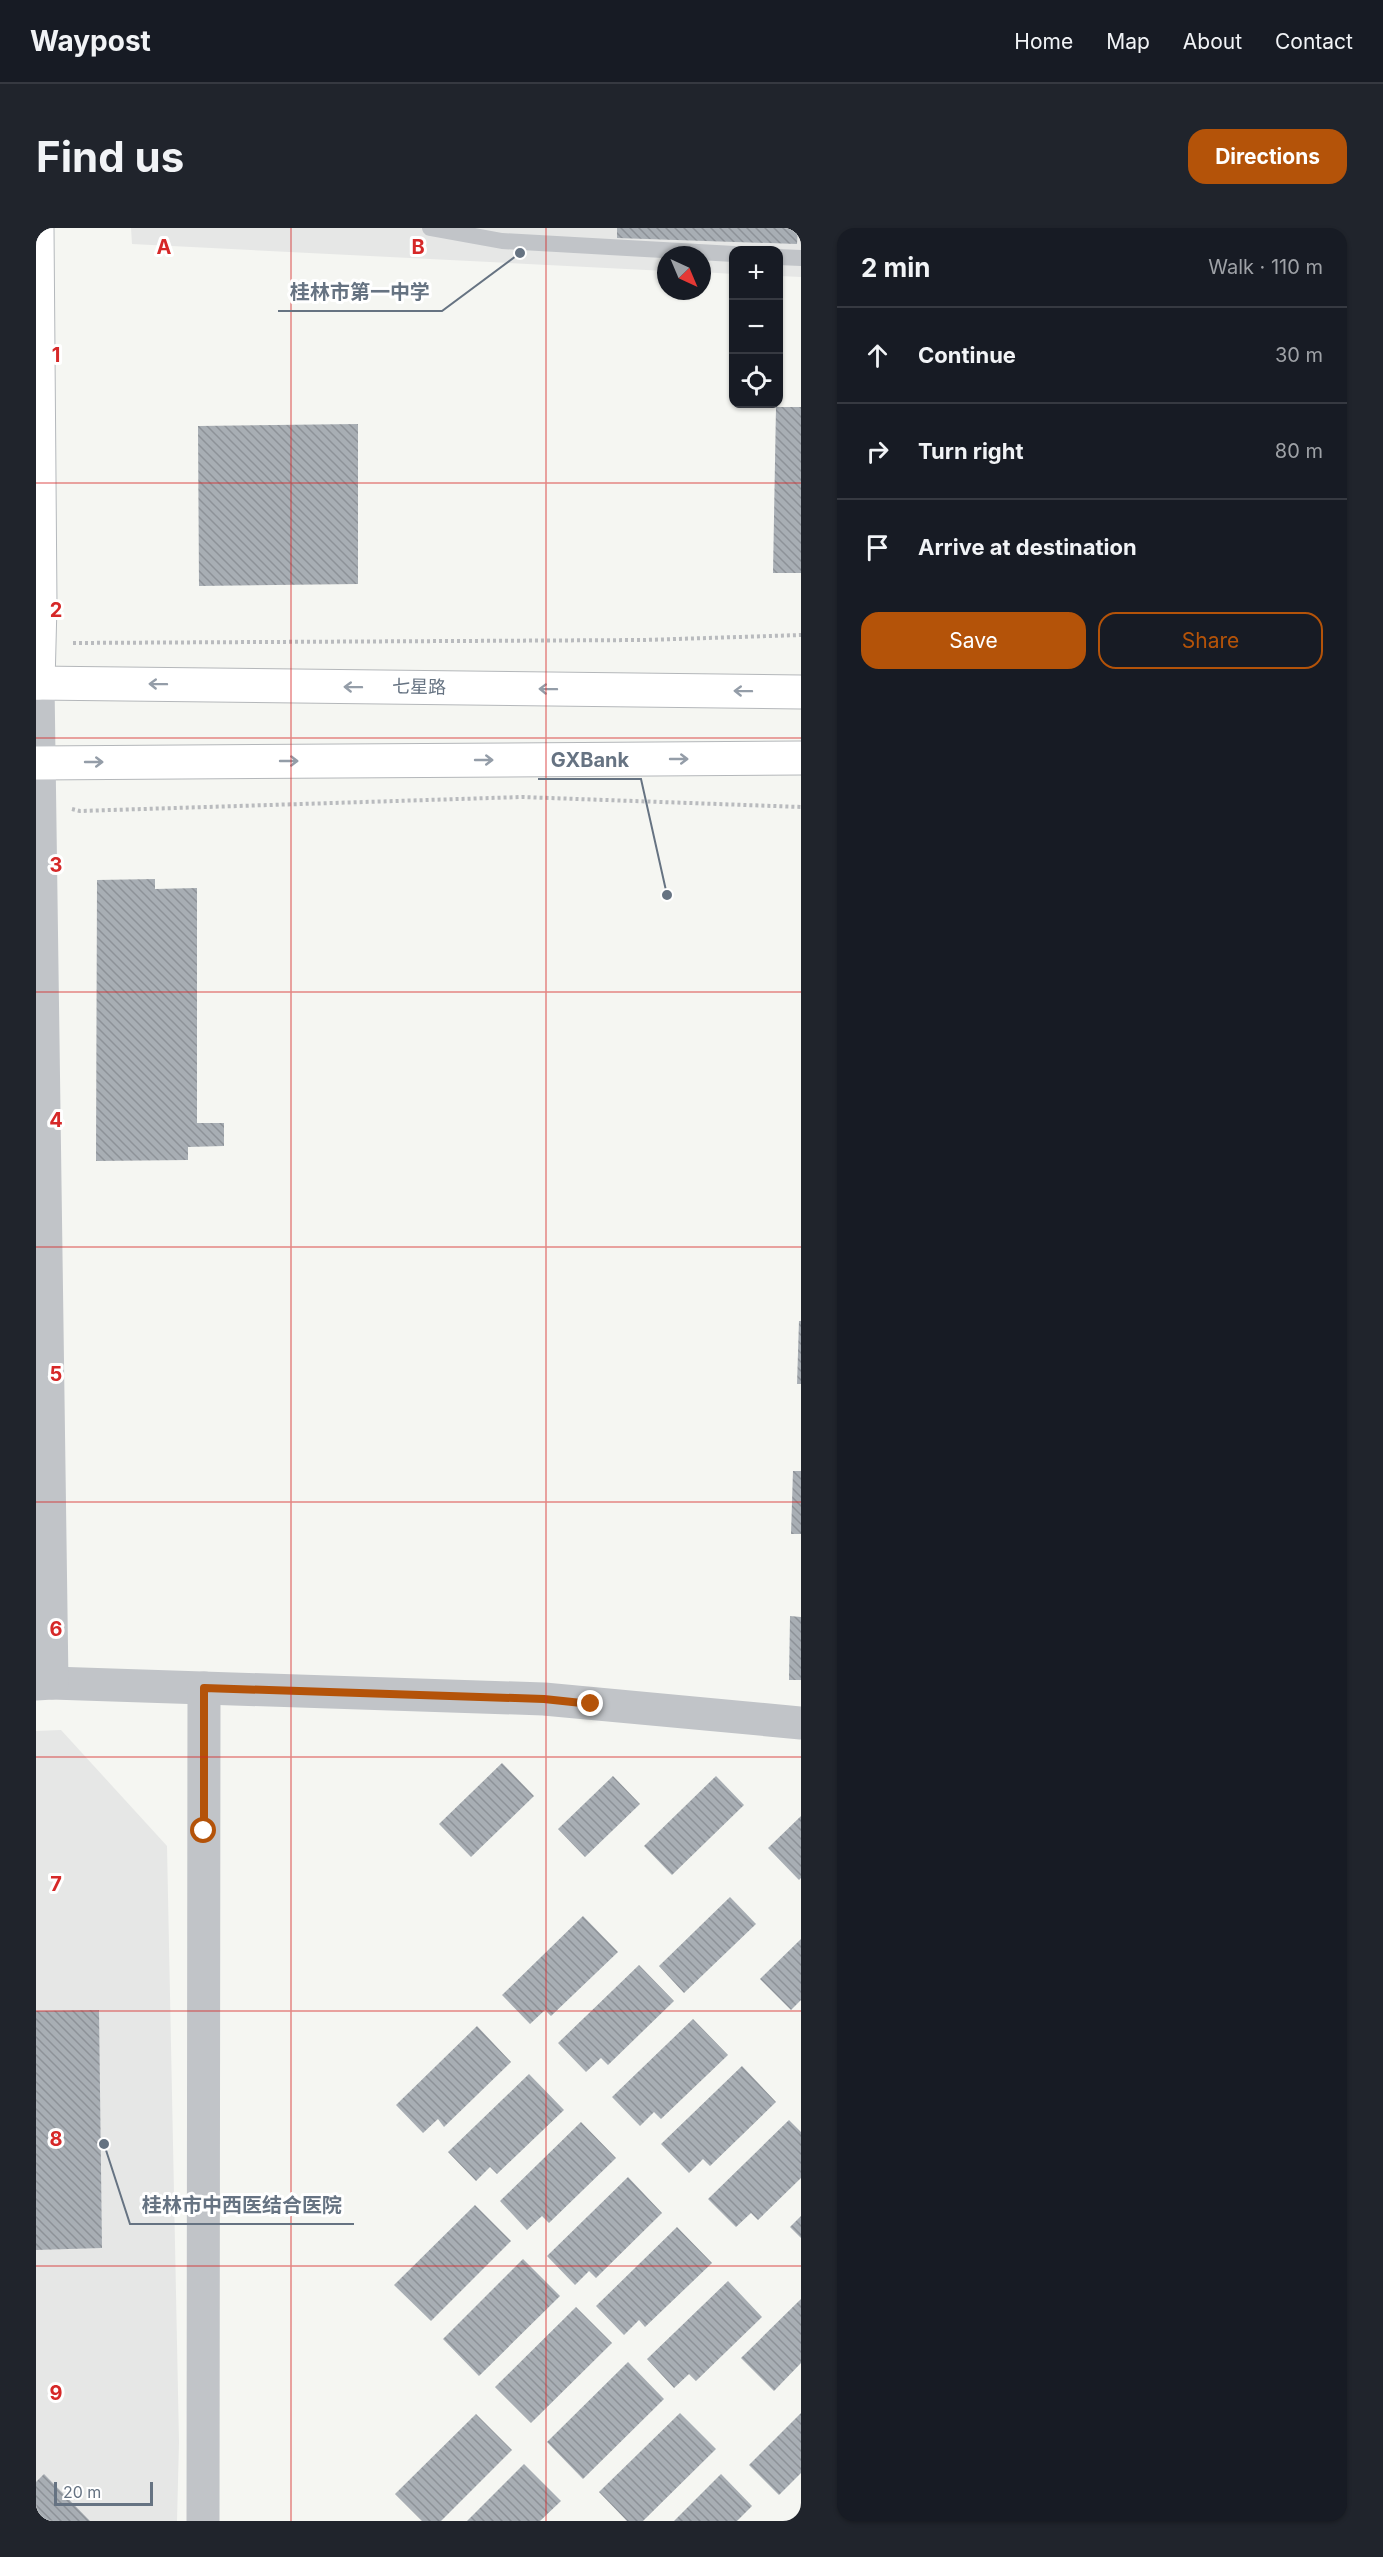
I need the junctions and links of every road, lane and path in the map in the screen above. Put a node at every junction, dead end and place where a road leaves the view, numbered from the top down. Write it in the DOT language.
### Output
graph roads {
  1 [pos="37,228"];
  2 [pos="430,228"];
  3 [pos="729,254"];
  4 [pos="783,257"];
  5 [pos="801,258"];
  6 [pos="801,635"];
  7 [pos="39,643"];
  8 [pos="37,683"];
  9 [pos="801,692"];
  10 [pos="801,758"];
  11 [pos="37,762"];
  12 [pos="39,802"];
  13 [pos="801,807"];
  14 [pos="44,1683"];
  15 [pos="204,1688"];
  16 [pos="801,1723"];
  17 [pos="203,2521"];
  1 -- 7 [label="main road"];
  2 -- 3 [label="lane"];
  4 -- 5 [label="lane"];
  6 -- 7 [label="path"];
  7 -- 8 [label="main road"];
  9 -- 8 [label="main road, 七星路, one-way"];
  8 -- 11 [label="street"];
  11 -- 10 [label="main road, one-way"];
  11 -- 12 [label="street"];
  12 -- 13 [label="path"];
  12 -- 14 [label="street"];
  14 -- 15 [label="street"];
  15 -- 16 [label="street"];
  15 -- 17 [label="street"];
}
